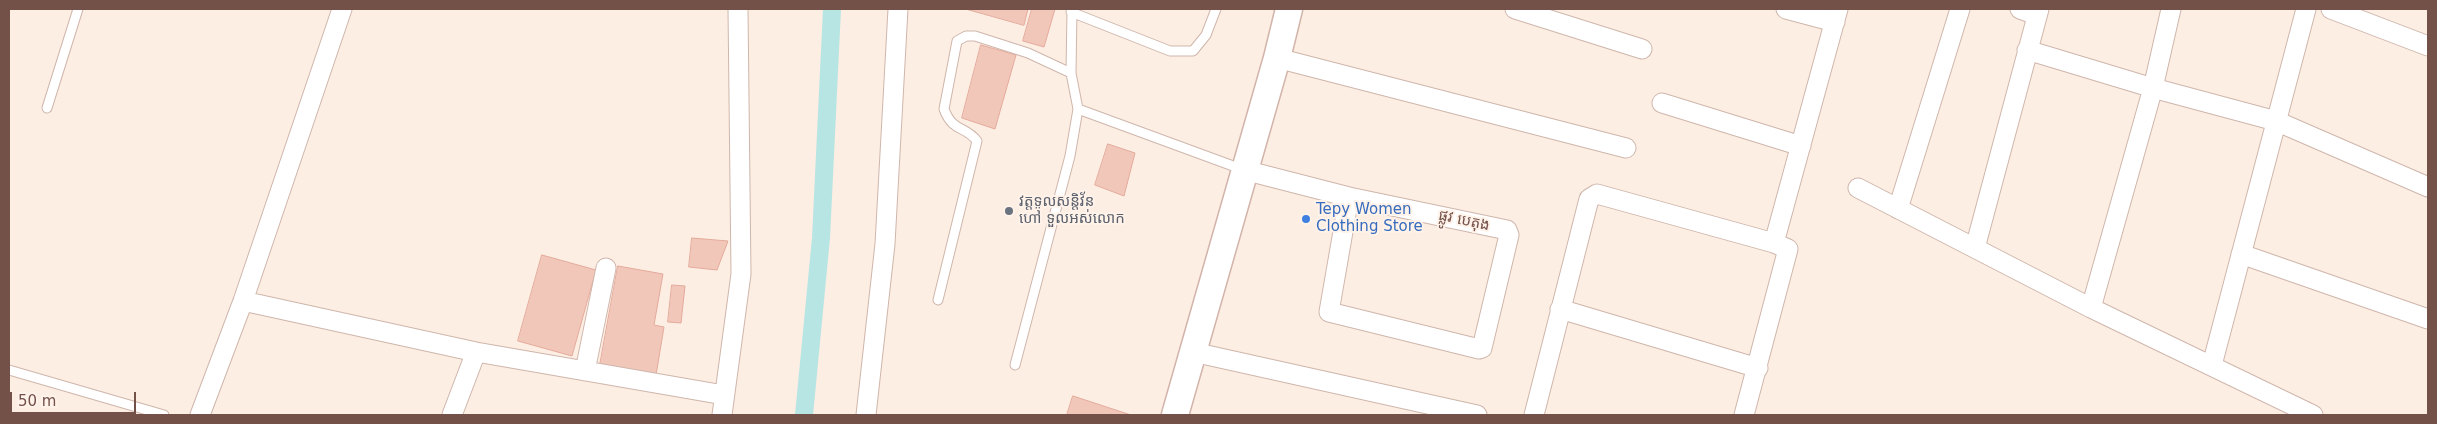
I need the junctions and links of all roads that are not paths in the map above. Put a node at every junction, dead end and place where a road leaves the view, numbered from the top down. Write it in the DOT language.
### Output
graph roads {
  1 [pos="78,9"];
  2 [pos="342,9"];
  3 [pos="738,9"];
  4 [pos="898,9"];
  5 [pos="1216,9"];
  6 [pos="1289,9"];
  7 [pos="1515,9"];
  8 [pos="1786,9"];
  9 [pos="1960,9"];
  10 [pos="2170,9"];
  11 [pos="2306,9"];
  12 [pos="2331,9"];
  13 [pos="1071,10"];
  14 [pos="2032,11"];
  15 [pos="1836,15"];
  16 [pos="2428,46"];
  17 [pos="1642,49"];
  18 [pos="2027,50"];
  19 [pos="1277,58"];
  20 [pos="1071,73"];
  21 [pos="2153,88"];
  22 [pos="1662,103"];
  23 [pos="47,108"];
  24 [pos="1078,109"];
  25 [pos="2276,121"];
  26 [pos="1801,146"];
  27 [pos="1626,148"];
  28 [pos="1244,170"];
  29 [pos="2428,187"];
  30 [pos="1858,188"];
  31 [pos="1349,197"];
  32 [pos="1898,209"];
  33 [pos="1774,243"];
  34 [pos="1975,248"];
  35 [pos="2241,254"];
  36 [pos="606,268"];
  37 [pos="938,300"];
  38 [pos="243,301"];
  39 [pos="2091,308"];
  40 [pos="1560,309"];
  41 [pos="2428,319"];
  42 [pos="476,352"];
  43 [pos="1193,352"];
  44 [pos="1015,365"];
  45 [pos="2212,365"];
  46 [pos="1758,368"];
  47 [pos="9,370"];
  48 [pos="585,371"];
  49 [pos="724,395"];
  50 [pos="164,415"];
  51 [pos="200,415"];
  52 [pos="452,415"];
  53 [pos="722,415"];
  54 [pos="866,415"];
  55 [pos="1175,415"];
  56 [pos="1477,415"];
  57 [pos="1534,415"];
  58 [pos="1744,415"];
  59 [pos="2313,415"];
  1 -- 23 [label="lane"];
  2 -- 38 [label="street"];
  3 -- 49 [label="street"];
  4 -- 54 [label="street"];
  5 -- 13 [label="lane"];
  6 -- 19 [label="street"];
  7 -- 17 [label="street"];
  8 -- 15 [label="street"];
  9 -- 32 [label="street"];
  10 -- 21 [label="street"];
  11 -- 25 [label="street"];
  12 -- 16 [label="street"];
  13 -- 20 [label="lane"];
  14 -- 18 [label="street"];
  15 -- 26 [label="street"];
  18 -- 21 [label="street"];
  18 -- 34 [label="street"];
  19 -- 27 [label="street"];
  19 -- 28 [label="street"];
  20 -- 24 [label="lane"];
  20 -- 37 [label="lane"];
  21 -- 25 [label="street"];
  21 -- 39 [label="street"];
  22 -- 26 [label="street"];
  24 -- 28 [label="lane"];
  24 -- 44 [label="lane"];
  25 -- 29 [label="street"];
  25 -- 35 [label="street"];
  26 -- 33 [label="street"];
  28 -- 31 [label="street, ផ្លូវ បេតុង"];
  28 -- 43 [label="street"];
  30 -- 32 [label="street"];
  31 -- 31 [label="street, ផ្លូវ បេតុង"];
  32 -- 34 [label="street"];
  33 -- 40 [label="street"];
  33 -- 46 [label="street"];
  34 -- 39 [label="street"];
  35 -- 41 [label="street"];
  35 -- 45 [label="street"];
  36 -- 48 [label="street"];
  38 -- 42 [label="street"];
  38 -- 51 [label="street"];
  39 -- 45 [label="street"];
  40 -- 46 [label="street"];
  40 -- 57 [label="street"];
  42 -- 48 [label="street"];
  42 -- 52 [label="street"];
  43 -- 55 [label="street"];
  43 -- 56 [label="street"];
  45 -- 59 [label="street"];
  46 -- 58 [label="street"];
  47 -- 50 [label="lane"];
  48 -- 49 [label="street"];
  49 -- 53 [label="street"];
}
